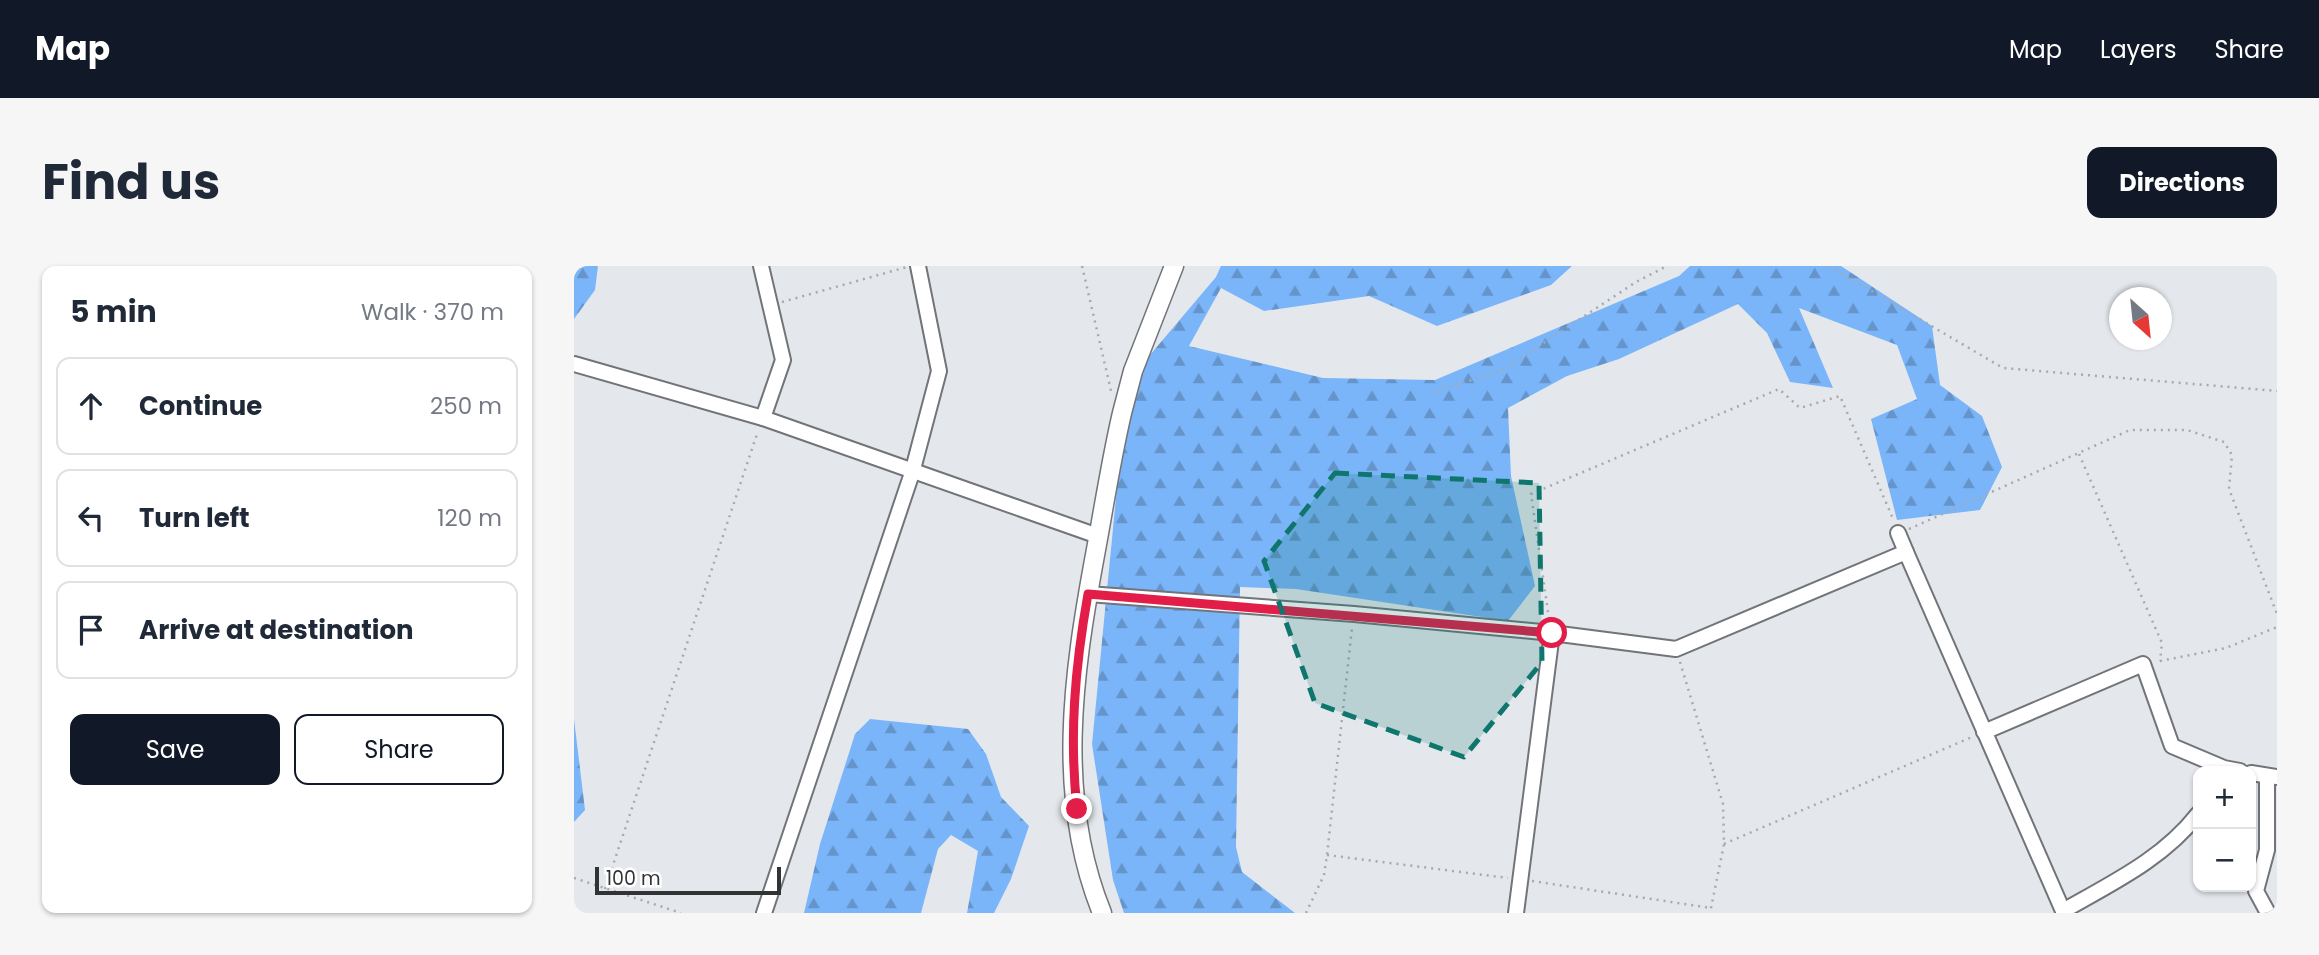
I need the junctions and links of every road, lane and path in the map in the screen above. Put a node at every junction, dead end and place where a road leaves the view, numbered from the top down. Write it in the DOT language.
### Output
graph roads {
  1 [pos="761,266"];
  2 [pos="910,266"];
  3 [pos="918,266"];
  4 [pos="1082,266"];
  5 [pos="1174,266"];
  6 [pos="1667,266"];
  7 [pos="1829,266"];
  8 [pos="770,305"];
  9 [pos="574,364"];
  10 [pos="1436,391"];
  11 [pos="2277,391"];
  12 [pos="1122,413"];
  13 [pos="762,418"];
  14 [pos="2080,454"];
  15 [pos="912,473"];
  16 [pos="1898,533"];
  17 [pos="1098,536"];
  18 [pos="1906,552"];
  19 [pos="1088,594"];
  20 [pos="1354,614"];
  21 [pos="2277,614"];
  22 [pos="2277,627"];
  23 [pos="1552,633"];
  24 [pos="1676,649"];
  25 [pos="2160,661"];
  26 [pos="2143,664"];
  27 [pos="1984,732"];
  28 [pos="2214,766"];
  29 [pos="2272,777"];
  30 [pos="2193,821"];
  31 [pos="1724,844"];
  32 [pos="574,878"];
  33 [pos="606,889"];
  34 [pos="2064,912"];
  35 [pos="681,913"];
  36 [pos="764,913"];
  37 [pos="1102,913"];
  38 [pos="1306,913"];
  39 [pos="1516,913"];
  40 [pos="1710,913"];
  41 [pos="2268,913"];
  1 -- 8 [label="street"];
  2 -- 8 [label="path"];
  3 -- 15 [label="street"];
  4 -- 12 [label="path"];
  5 -- 12 [label="street"];
  6 -- 10 [label="path"];
  7 -- 11 [label="path"];
  8 -- 13 [label="street"];
  9 -- 13 [label="street"];
  12 -- 17 [label="street"];
  13 -- 15 [label="street"];
  13 -- 33 [label="path"];
  14 -- 16 [label="path"];
  14 -- 21 [label="path"];
  14 -- 25 [label="path"];
  15 -- 17 [label="street"];
  15 -- 36 [label="street"];
  16 -- 18 [label="street"];
  16 -- 23 [label="path"];
  17 -- 19 [label="street"];
  18 -- 24 [label="street"];
  18 -- 27 [label="street"];
  19 -- 20 [label="street"];
  19 -- 37 [label="street"];
  20 -- 23 [label="street"];
  20 -- 38 [label="path"];
  22 -- 25 [label="path"];
  23 -- 24 [label="street"];
  23 -- 39 [label="street"];
  24 -- 31 [label="path"];
  25 -- 26 [label="path"];
  26 -- 27 [label="street"];
  26 -- 28 [label="street"];
  27 -- 31 [label="path"];
  27 -- 34 [label="street"];
  29 -- 41 [label="street"];
  30 -- 34 [label="street"];
  31 -- 40 [label="path"];
  32 -- 33 [label="path"];
  33 -- 35 [label="path"];
}
